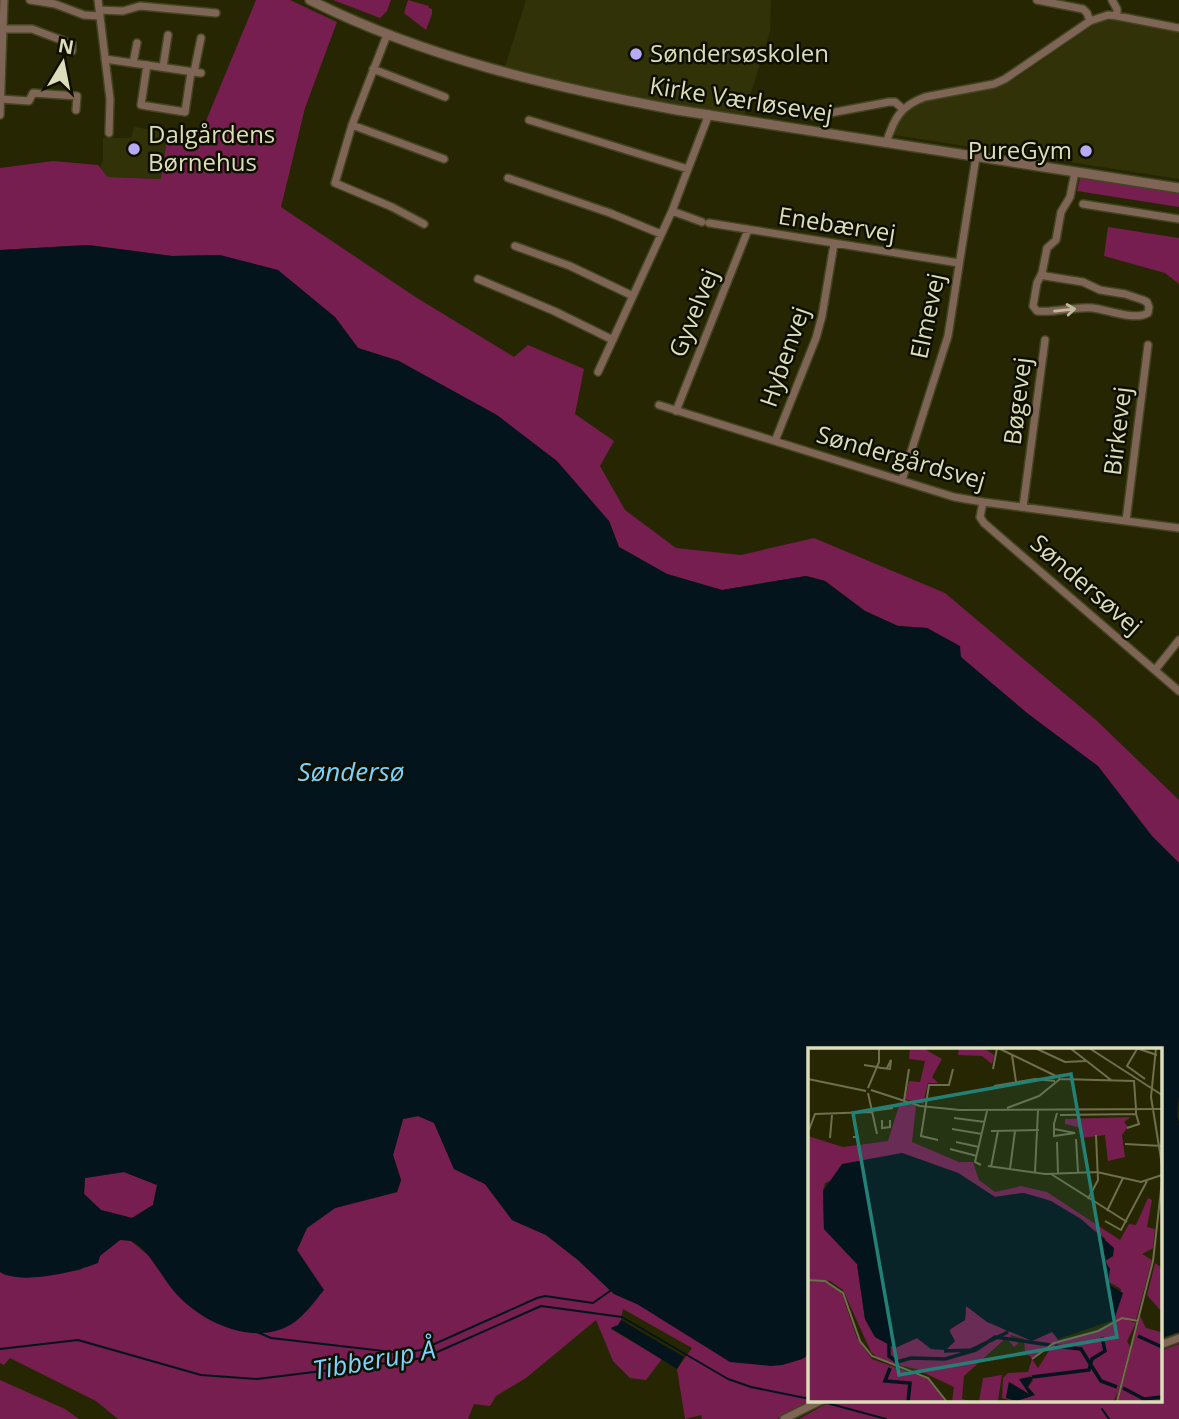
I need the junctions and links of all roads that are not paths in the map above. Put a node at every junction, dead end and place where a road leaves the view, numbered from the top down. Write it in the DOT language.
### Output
graph roads {
  1 [pos="4,0"];
  2 [pos="30,0"];
  3 [pos="98,0"];
  4 [pos="310,0"];
  5 [pos="1037,0"];
  6 [pos="1112,0"];
  7 [pos="100,13"];
  8 [pos="216,13"];
  9 [pos="1117,16"];
  10 [pos="1090,21"];
  11 [pos="1179,28"];
  12 [pos="2,29"];
  13 [pos="387,35"];
  14 [pos="168,36"];
  15 [pos="201,38"];
  16 [pos="136,43"];
  17 [pos="72,51"];
  18 [pos="105,59"];
  19 [pos="133,63"];
  20 [pos="147,65"];
  21 [pos="163,67"];
  22 [pos="373,69"];
  23 [pos="195,72"];
  24 [pos="445,97"];
  25 [pos="1,99"];
  26 [pos="903,109"];
  27 [pos="76,110"];
  28 [pos="709,114"];
  29 [pos="0,115"];
  30 [pos="814,116"];
  31 [pos="529,120"];
  32 [pos="352,125"];
  33 [pos="109,133"];
  34 [pos="886,143"];
  35 [pos="976,157"];
  36 [pos="444,159"];
  37 [pos="688,169"];
  38 [pos="1075,172"];
  39 [pos="508,178"];
  40 [pos="1179,188"];
  41 [pos="1083,204"];
  42 [pos="672,211"];
  43 [pos="1179,219"];
  44 [pos="424,224"];
  45 [pos="748,230"];
  46 [pos="661,234"];
  47 [pos="834,244"];
  48 [pos="515,246"];
  49 [pos="959,263"];
  50 [pos="1042,273"];
  51 [pos="478,279"];
  52 [pos="633,296"];
  53 [pos="613,340"];
  54 [pos="1045,340"];
  55 [pos="1148,345"];
  56 [pos="598,372"];
  57 [pos="659,405"];
  58 [pos="676,411"];
  59 [pos="775,441"];
  60 [pos="902,480"];
  61 [pos="983,502"];
  62 [pos="1023,508"];
  63 [pos="1126,521"];
  64 [pos="1179,528"];
  65 [pos="1179,640"];
  66 [pos="1155,670"];
  67 [pos="1179,691"];
  68 [pos="1179,1338"];
  69 [pos="1162,1344"];
  70 [pos="818,1402"];
  71 [pos="784,1419"];
  1 -- 12 [label="street"];
  2 -- 7 [label="street"];
  3 -- 7 [label="street"];
  4 -- 13 [label="street, Kirke Værløsevej"];
  5 -- 10 [label="street"];
  6 -- 9 [label="street"];
  7 -- 8 [label="street"];
  7 -- 18 [label="street"];
  9 -- 10 [label="street"];
  9 -- 11 [label="street"];
  10 -- 26 [label="street"];
  12 -- 17 [label="street"];
  12 -- 25 [label="street"];
  13 -- 22 [label="street"];
  13 -- 28 [label="street, Kirke Værløsevej"];
  14 -- 21 [label="street"];
  15 -- 23 [label="street"];
  16 -- 19 [label="street"];
  18 -- 19 [label="street"];
  18 -- 33 [label="street"];
  19 -- 20 [label="street"];
  20 -- 21 [label="street"];
  20 -- 23 [label="street"];
  21 -- 23 [label="street"];
  22 -- 24 [label="street"];
  22 -- 32 [label="street"];
  25 -- 27 [label="street"];
  25 -- 29 [label="street"];
  26 -- 30 [label="street"];
  26 -- 34 [label="street"];
  28 -- 34 [label="street, Kirke Værløsevej"];
  28 -- 37 [label="street"];
  31 -- 37 [label="street"];
  32 -- 36 [label="street"];
  32 -- 44 [label="street"];
  34 -- 35 [label="street, Kirke Værløsevej"];
  35 -- 38 [label="street, Kirke Værløsevej"];
  35 -- 49 [label="street, Elmevej"];
  37 -- 42 [label="street"];
  38 -- 40 [label="street, Kirke Værløsevej"];
  38 -- 50 [label="street"];
  39 -- 46 [label="street"];
  41 -- 43 [label="street"];
  42 -- 45 [label="street, Enebærvej"];
  42 -- 46 [label="street"];
  45 -- 47 [label="street, Enebærvej"];
  45 -- 58 [label="street, Gyvelvej"];
  46 -- 52 [label="street"];
  47 -- 49 [label="street, Enebærvej"];
  47 -- 59 [label="street, Hybenvej"];
  48 -- 52 [label="street"];
  49 -- 60 [label="street, Elmevej"];
  50 -- 50 [label="street, one-way"];
  51 -- 53 [label="street"];
  52 -- 53 [label="street"];
  53 -- 56 [label="street"];
  54 -- 62 [label="street, Bøgevej"];
  55 -- 63 [label="street, Birkevej"];
  57 -- 58 [label="street, Søndergårdsvej"];
  58 -- 59 [label="street, Søndergårdsvej"];
  59 -- 60 [label="street, Søndergårdsvej"];
  60 -- 61 [label="street, Søndergårdsvej"];
  61 -- 62 [label="street, Søndergårdsvej"];
  61 -- 66 [label="street, Søndersøvej"];
  62 -- 63 [label="street, Søndergårdsvej"];
  63 -- 64 [label="street, Søndergårdsvej"];
  65 -- 66 [label="street"];
  66 -- 67 [label="street, Søndersøvej"];
  68 -- 69 [label="street"];
  70 -- 71 [label="street"];
}
